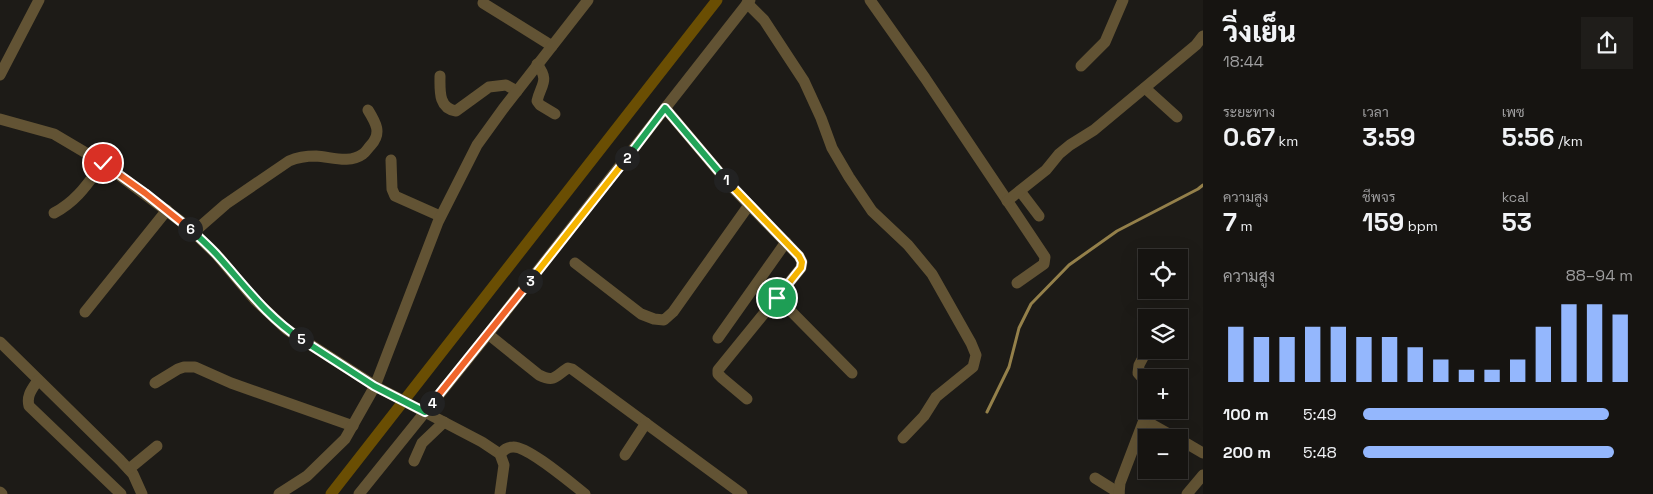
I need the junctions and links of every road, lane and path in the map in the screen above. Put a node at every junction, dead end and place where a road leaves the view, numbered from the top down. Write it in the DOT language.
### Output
graph roads {
  1 [pos="39,0"];
  2 [pos="588,0"];
  3 [pos="870,0"];
  4 [pos="1123,0"];
  5 [pos="748,2"];
  6 [pos="483,3"];
  7 [pos="1203,36"];
  8 [pos="552,46"];
  9 [pos="537,64"];
  10 [pos="1081,66"];
  11 [pos="0,76"];
  12 [pos="440,76"];
  13 [pos="1145,88"];
  14 [pos="516,91"];
  15 [pos="665,108"];
  16 [pos="368,110"];
  17 [pos="555,114"];
  18 [pos="1177,117"];
  19 [pos="0,119"];
  20 [pos="391,160"];
  21 [pos="103,163"];
  22 [pos="1020,190"];
  23 [pos="1008,201"];
  24 [pos="750,205"];
  25 [pos="167,210"];
  26 [pos="54,214"];
  27 [pos="440,216"];
  28 [pos="1039,216"];
  29 [pos="194,232"];
  30 [pos="786,242"];
  31 [pos="575,263"];
  32 [pos="1017,283"];
  33 [pos="777,298"];
  34 [pos="84,312"];
  35 [pos="488,334"];
  36 [pos="718,338"];
  37 [pos="0,342"];
  38 [pos="852,373"];
  39 [pos="38,380"];
  40 [pos="155,383"];
  41 [pos="374,386"];
  42 [pos="747,399"];
  43 [pos="425,412"];
  44 [pos="1144,419"];
  45 [pos="1151,419"];
  46 [pos="444,422"];
  47 [pos="646,423"];
  48 [pos="353,426"];
  49 [pos="1164,429"];
  50 [pos="903,438"];
  51 [pos="1188,444"];
  52 [pos="157,446"];
  53 [pos="1203,453"];
  54 [pos="500,454"];
  55 [pos="625,455"];
  56 [pos="414,461"];
  57 [pos="128,469"];
  58 [pos="1203,475"];
  59 [pos="1095,478"];
  60 [pos="1119,493"];
  61 [pos="121,494"];
  62 [pos="142,494"];
  63 [pos="280,494"];
  64 [pos="359,494"];
  65 [pos="500,494"];
  66 [pos="585,494"];
  67 [pos="742,494"];
  68 [pos="1187,494"];
  1 -- 11 [label="street"];
  2 -- 8 [label="street"];
  3 -- 23 [label="street"];
  4 -- 10 [label="street"];
  5 -- 15 [label="street"];
  5 -- 50 [label="street"];
  6 -- 8 [label="street"];
  7 -- 13 [label="street"];
  8 -- 9 [label="street"];
  9 -- 14 [label="street"];
  9 -- 17 [label="street"];
  12 -- 14 [label="street"];
  13 -- 18 [label="street"];
  13 -- 22 [label="street"];
  14 -- 27 [label="street"];
  15 -- 24 [label="street"];
  15 -- 35 [label="street"];
  16 -- 29 [label="street"];
  19 -- 21 [label="street"];
  20 -- 27 [label="street"];
  21 -- 25 [label="street"];
  21 -- 26 [label="street"];
  22 -- 23 [label="street"];
  22 -- 28 [label="street"];
  23 -- 32 [label="street"];
  24 -- 30 [label="street"];
  24 -- 31 [label="street"];
  25 -- 29 [label="street"];
  25 -- 34 [label="street"];
  27 -- 41 [label="street"];
  29 -- 41 [label="street"];
  30 -- 33 [label="street"];
  30 -- 36 [label="street"];
  33 -- 38 [label="street"];
  33 -- 42 [label="street"];
  35 -- 43 [label="street"];
  35 -- 47 [label="street"];
  37 -- 39 [label="street"];
  39 -- 57 [label="street"];
  39 -- 61 [label="street"];
  40 -- 48 [label="street"];
  41 -- 43 [label="street"];
  41 -- 48 [label="street"];
  43 -- 46 [label="street"];
  43 -- 64 [label="street"];
  44 -- 60 [label="street"];
  45 -- 49 [label="street"];
  46 -- 54 [label="street"];
  46 -- 56 [label="street"];
  47 -- 55 [label="street"];
  47 -- 67 [label="street"];
  48 -- 63 [label="street"];
  51 -- 53 [label="street"];
  52 -- 57 [label="street"];
  54 -- 65 [label="street"];
  54 -- 66 [label="street"];
  57 -- 62 [label="street"];
  58 -- 68 [label="street"];
  59 -- 60 [label="street"];
}
